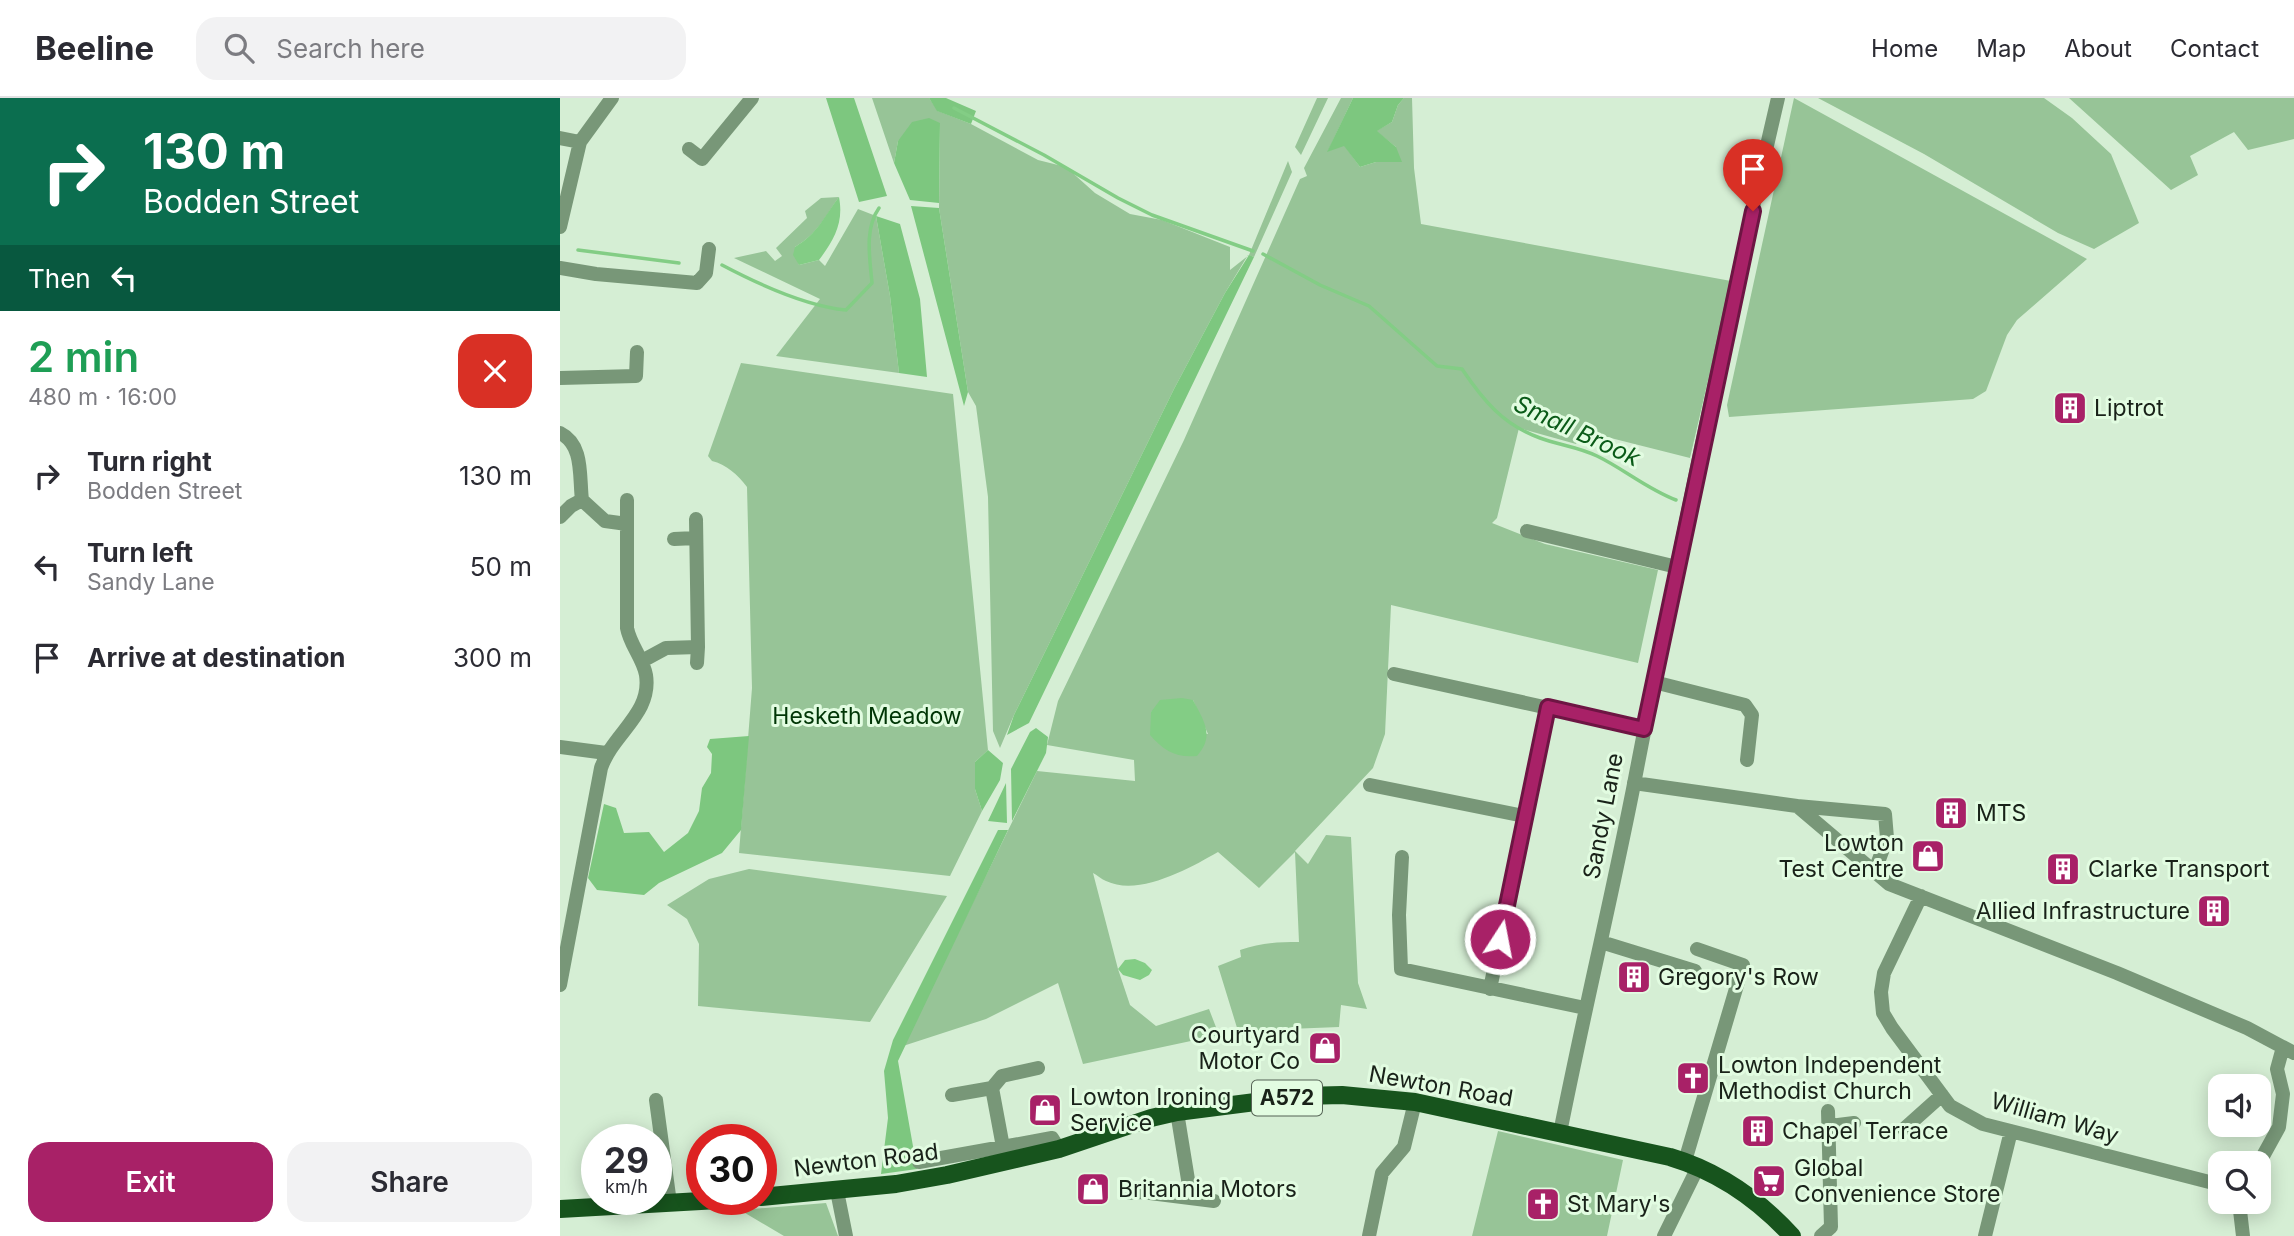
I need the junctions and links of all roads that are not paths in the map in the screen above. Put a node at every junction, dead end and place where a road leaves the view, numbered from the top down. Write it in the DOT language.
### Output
graph roads {
  1 [pos="612,98"];
  2 [pos="752,98"];
  3 [pos="1778,98"];
  4 [pos="560,138"];
  5 [pos="580,142"];
  6 [pos="689,149"];
  7 [pos="560,227"];
  8 [pos="709,248"];
  9 [pos="560,268"];
  10 [pos="637,352"];
  11 [pos="560,378"];
  12 [pos="560,433"];
  13 [pos="582,500"];
  14 [pos="627,500"];
  15 [pos="560,517"];
  16 [pos="696,519"];
  17 [pos="627,524"];
  18 [pos="1528,531"];
  19 [pos="696,538"];
  20 [pos="674,539"];
  21 [pos="1677,567"];
  22 [pos="698,647"];
  23 [pos="642,660"];
  24 [pos="697,663"];
  25 [pos="1394,674"];
  26 [pos="1654,682"];
  27 [pos="1548,707"];
  28 [pos="1644,729"];
  29 [pos="560,747"];
  30 [pos="606,753"];
  31 [pos="1747,760"];
  32 [pos="1634,783"];
  33 [pos="1370,785"];
  34 [pos="1797,806"];
  35 [pos="1524,816"];
  36 [pos="1402,858"];
  37 [pos="1874,873"];
  38 [pos="1921,896"];
  39 [pos="565,935"];
  40 [pos="1601,942"];
  41 [pos="1697,949"];
  42 [pos="1695,971"];
  43 [pos="560,985"];
  44 [pos="1490,989"];
  45 [pos="1585,1009"];
  46 [pos="2289,1050"];
  47 [pos="1038,1068"];
  48 [pos="992,1088"];
  49 [pos="952,1095"];
  50 [pos="1942,1095"];
  51 [pos="656,1100"];
  52 [pos="1415,1102"];
  53 [pos="1828,1111"];
  54 [pos="1177,1112"];
  55 [pos="659,1124"];
  56 [pos="1854,1124"];
  57 [pos="1830,1126"];
  58 [pos="1904,1129"];
  59 [pos="2011,1131"];
  60 [pos="1560,1132"];
  61 [pos="1003,1147"];
  62 [pos="1059,1149"];
  63 [pos="2266,1151"];
  64 [pos="919,1162"];
  65 [pos="1692,1164"];
  66 [pos="2208,1182"];
  67 [pos="837,1191"];
  68 [pos="1127,1193"];
  69 [pos="777,1196"];
  70 [pos="1191,1198"];
  71 [pos="1214,1201"];
  72 [pos="581,1208"];
  73 [pos="560,1209"];
  74 [pos="2240,1214"];
  75 [pos="846,1236"];
  76 [pos="1369,1236"];
  77 [pos="1664,1236"];
  78 [pos="1792,1236"];
  79 [pos="1821,1236"];
  80 [pos="1985,1236"];
  81 [pos="2243,1236"];
  1 -- 5 [label="street"];
  2 -- 6 [label="street"];
  3 -- 21 [label="street, Sandy Lane"];
  4 -- 5 [label="street"];
  5 -- 7 [label="street"];
  8 -- 9 [label="street"];
  10 -- 11 [label="street"];
  12 -- 13 [label="street"];
  13 -- 15 [label="street"];
  13 -- 17 [label="street"];
  14 -- 17 [label="street"];
  16 -- 19 [label="street"];
  17 -- 23 [label="street"];
  18 -- 21 [label="street"];
  19 -- 20 [label="street"];
  19 -- 22 [label="street"];
  21 -- 26 [label="street, Sandy Lane"];
  22 -- 23 [label="street"];
  22 -- 24 [label="street"];
  23 -- 30 [label="street"];
  25 -- 27 [label="street"];
  26 -- 28 [label="street, Sandy Lane"];
  26 -- 31 [label="street"];
  27 -- 28 [label="street"];
  27 -- 35 [label="street"];
  28 -- 32 [label="street, Sandy Lane"];
  29 -- 30 [label="street"];
  30 -- 39 [label="street"];
  32 -- 34 [label="street"];
  32 -- 40 [label="street, Sandy Lane"];
  33 -- 35 [label="street"];
  34 -- 37 [label="street"];
  34 -- 37 [label="street"];
  35 -- 44 [label="street"];
  36 -- 44 [label="street"];
  37 -- 38 [label="street"];
  38 -- 46 [label="street"];
  38 -- 50 [label="street, William Way"];
  39 -- 43 [label="street"];
  40 -- 42 [label="street"];
  40 -- 45 [label="street, Sandy Lane"];
  41 -- 65 [label="street"];
  44 -- 45 [label="street"];
  45 -- 60 [label="street, Sandy Lane"];
  46 -- 63 [label="street"];
  47 -- 48 [label="street"];
  48 -- 49 [label="street"];
  48 -- 61 [label="street"];
  50 -- 58 [label="street"];
  50 -- 59 [label="street, William Way"];
  51 -- 55 [label="street"];
  52 -- 54 [label="main road, Newton Road / A572"];
  52 -- 60 [label="main road, Newton Road / A572"];
  52 -- 76 [label="street"];
  53 -- 57 [label="street"];
  54 -- 62 [label="main road, Newton Road / A572"];
  54 -- 70 [label="street"];
  56 -- 57 [label="street"];
  57 -- 79 [label="street"];
  59 -- 66 [label="street, William Way"];
  59 -- 80 [label="street"];
  60 -- 65 [label="main road, Newton Road / A572"];
  61 -- 62 [label="street, Newton Road"];
  61 -- 64 [label="street, Newton Road"];
  62 -- 67 [label="main road, Newton Road / A572"];
  65 -- 77 [label="street"];
  65 -- 78 [label="main road, Newton Road / A572"];
  67 -- 69 [label="main road, Newton Road / A572"];
  67 -- 75 [label="street"];
  68 -- 70 [label="street"];
  70 -- 71 [label="street"];
  72 -- 73 [label="main road"];
  74 -- 81 [label="street"];
}
